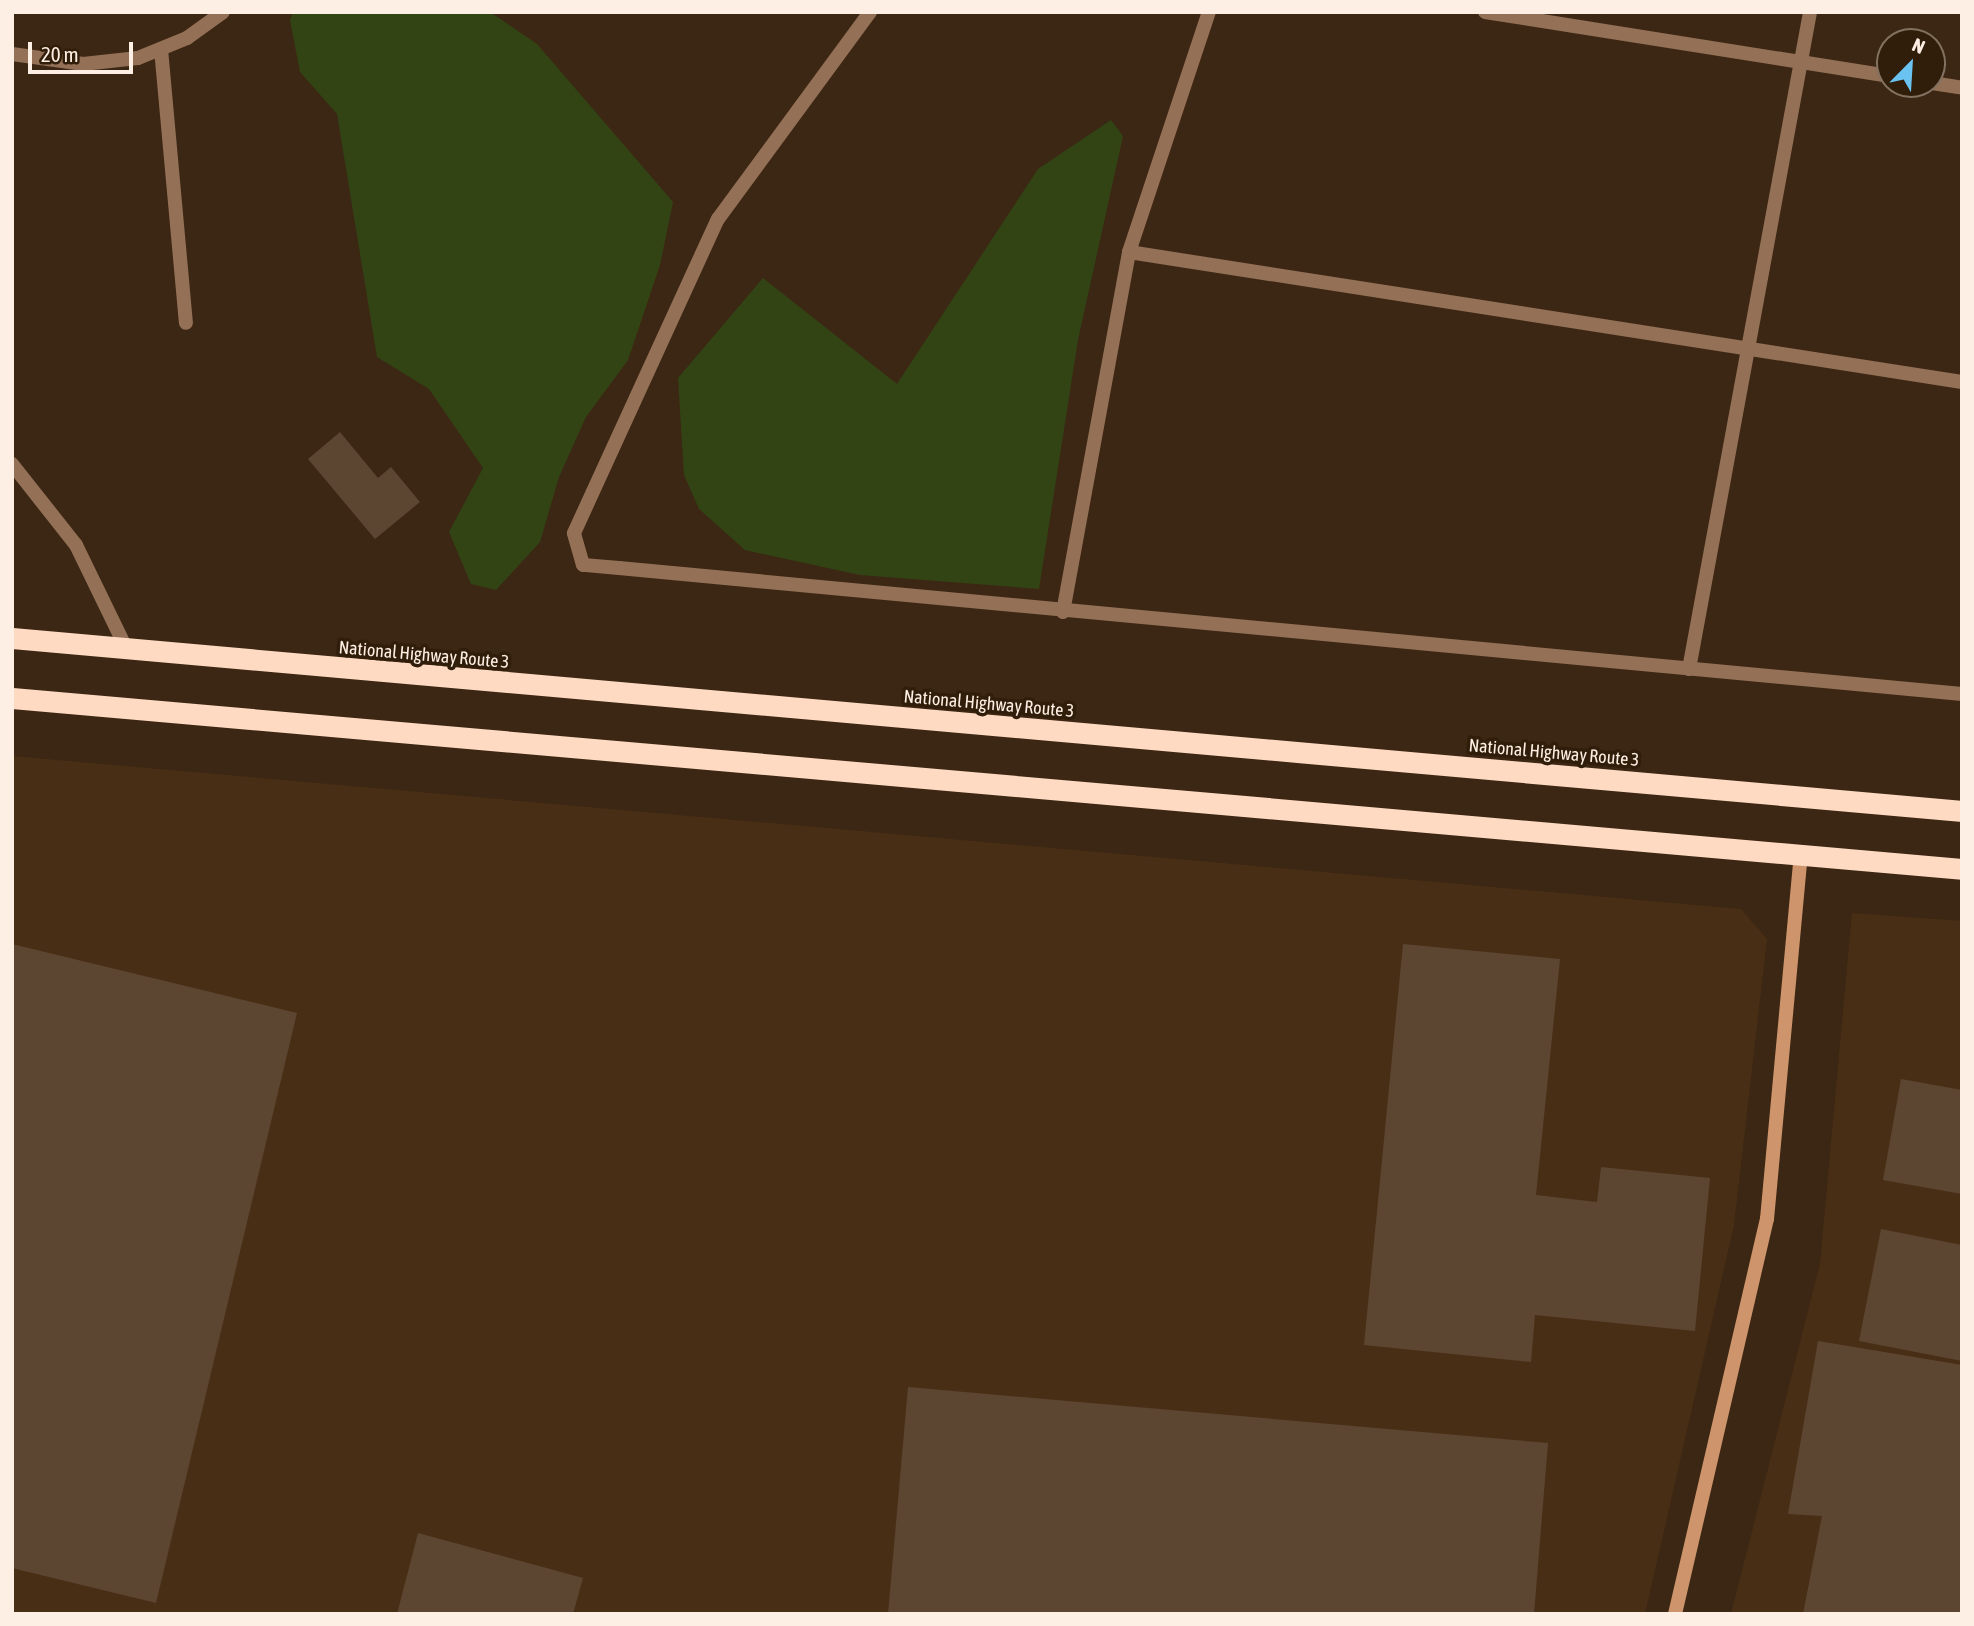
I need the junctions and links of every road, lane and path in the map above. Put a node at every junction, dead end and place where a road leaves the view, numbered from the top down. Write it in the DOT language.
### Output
graph roads {
  1 [pos="223,12"];
  2 [pos="870,12"];
  3 [pos="1209,12"];
  4 [pos="1485,12"];
  5 [pos="1810,12"];
  6 [pos="161,49"];
  7 [pos="12,54"];
  8 [pos="1801,62"];
  9 [pos="1876,74"];
  10 [pos="1129,252"];
  11 [pos="186,323"];
  12 [pos="1748,348"];
  13 [pos="1962,382"];
  14 [pos="12,464"];
  15 [pos="1063,612"];
  16 [pos="12,638"];
  17 [pos="128,652"];
  18 [pos="1689,669"];
  19 [pos="1962,694"];
  20 [pos="12,698"];
  21 [pos="1962,811"];
  22 [pos="1801,855"];
  23 [pos="1962,869"];
  24 [pos="1675,1614"];
  1 -- 6 [label="street"];
  2 -- 15 [label="street"];
  3 -- 10 [label="street"];
  4 -- 8 [label="street"];
  5 -- 8 [label="street"];
  6 -- 7 [label="street"];
  6 -- 11 [label="street"];
  8 -- 9 [label="street"];
  8 -- 12 [label="street"];
  10 -- 12 [label="street"];
  10 -- 15 [label="street"];
  12 -- 13 [label="street"];
  12 -- 18 [label="street"];
  14 -- 17 [label="street"];
  15 -- 18 [label="street"];
  16 -- 17 [label="highway, National Highway Route 3"];
  17 -- 21 [label="highway, National Highway Route 3"];
  18 -- 19 [label="street"];
  20 -- 22 [label="highway"];
  22 -- 23 [label="highway"];
  22 -- 24 [label="street"];
}
